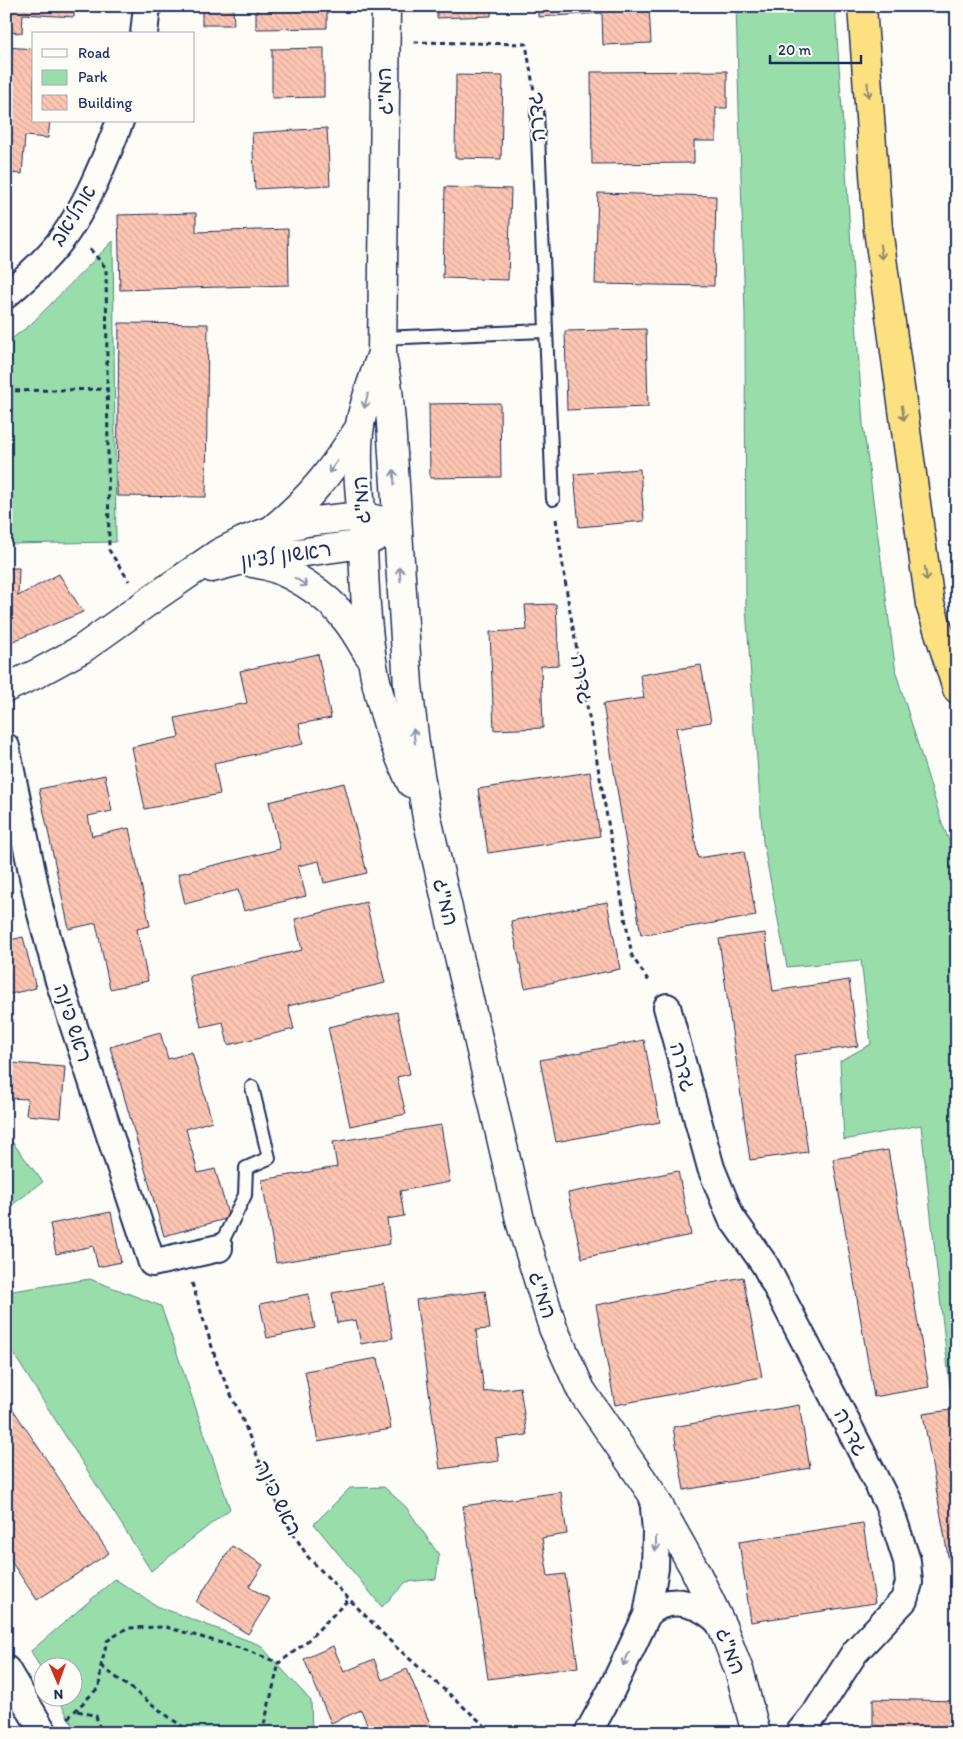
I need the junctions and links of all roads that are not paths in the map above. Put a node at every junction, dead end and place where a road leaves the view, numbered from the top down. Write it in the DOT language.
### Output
graph roads {
  1 [pos="148,6"];
  2 [pos="386,6"];
  3 [pos="862,6"];
  4 [pos="144,32"];
  5 [pos="538,111"];
  6 [pos="120,122"];
  7 [pos="6,295"];
  8 [pos="545,331"];
  9 [pos="382,347"];
  10 [pos="360,427"];
  11 [pos="553,499"];
  12 [pos="361,516"];
  13 [pos="397,526"];
  14 [pos="272,530"];
  15 [pos="362,544"];
  16 [pos="239,561"];
  17 [pos="174,584"];
  18 [pos="372,662"];
  19 [pos="6,688"];
  20 [pos="957,689"];
  21 [pos="8,763"];
  22 [pos="427,818"];
  23 [pos="667,1007"];
  24 [pos="252,1087"];
  25 [pos="220,1248"];
  26 [pos="653,1495"];
  27 [pos="647,1615"];
  28 [pos="722,1626"];
  29 [pos="6,1669"];
  30 [pos="54,1727"];
  31 [pos="588,1733"];
  32 [pos="756,1733"];
  33 [pos="799,1733"];
  1 -- 4 [label="street"];
  2 -- 9 [label="street, המ\"ג"];
  3 -- 20 [label="highway, one-way"];
  5 -- 8 [label="lane, גדרה"];
  6 -- 7 [label="street, אהליאב"];
  8 -- 9 [label="lane"];
  8 -- 11 [label="lane, גדרה"];
  9 -- 10 [label="street, המ\"ג, one-way"];
  13 -- 9 [label="street, המ\"ג, one-way"];
  10 -- 12 [label="street, המ\"ג"];
  10 -- 14 [label="street, one-way"];
  12 -- 13 [label="street, ראשון לציון"];
  12 -- 14 [label="street, ראשון לציון"];
  12 -- 15 [label="street, המ\"ג"];
  13 -- 15 [label="street, ראשון לציון"];
  22 -- 13 [label="street, המ\"ג, one-way"];
  14 -- 17 [label="street, ראשון לציון"];
  15 -- 16 [label="street, ראשון לציון"];
  15 -- 18 [label="street, המ\"ג"];
  16 -- 17 [label="street, ראשון לציון"];
  16 -- 18 [label="street, one-way"];
  17 -- 19 [label="street, ראשון לציון"];
  18 -- 22 [label="street, המ\"ג"];
  21 -- 25 [label="street, ראש פינה"];
  22 -- 26 [label="street, המ\"ג"];
  23 -- 33 [label="street, גדרה"];
  24 -- 25 [label="lane"];
  26 -- 27 [label="street, one-way"];
  26 -- 28 [label="street, המ\"ג"];
  27 -- 28 [label="street"];
  27 -- 31 [label="street, one-way"];
  28 -- 32 [label="street, המ\"ג"];
  29 -- 30 [label="street"];
}
